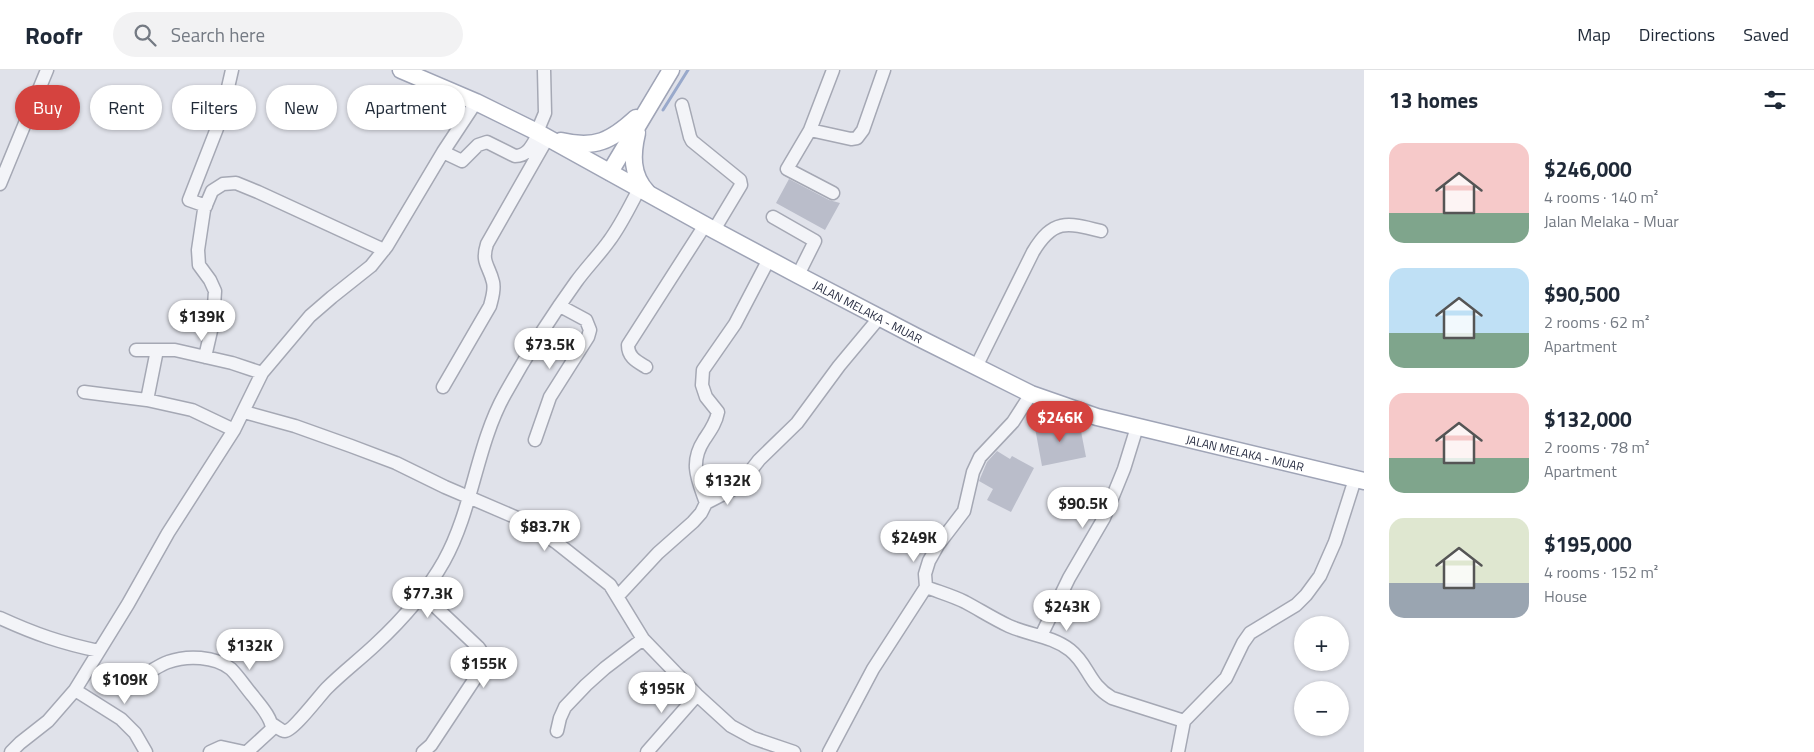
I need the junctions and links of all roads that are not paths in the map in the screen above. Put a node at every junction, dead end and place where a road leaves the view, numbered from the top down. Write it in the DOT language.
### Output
graph roads {
  1 [pos="47,70"];
  2 [pos="232,70"];
  3 [pos="401,70"];
  4 [pos="544,70"];
  5 [pos="671,70"];
  6 [pos="833,70"];
  7 [pos="884,70"];
  8 [pos="476,102"];
  9 [pos="650,104"];
  10 [pos="682,104"];
  11 [pos="639,124"];
  12 [pos="810,130"];
  13 [pos="544,135"];
  14 [pos="535,150"];
  15 [pos="443,152"];
  16 [pos="610,172"];
  17 [pos="0,184"];
  18 [pos="645,192"];
  19 [pos="833,194"];
  20 [pos="206,206"];
  21 [pos="773,217"];
  22 [pos="710,228"];
  23 [pos="1101,231"];
  24 [pos="384,250"];
  25 [pos="769,259"];
  26 [pos="798,275"];
  27 [pos="560,306"];
  28 [pos="879,318"];
  29 [pos="136,350"];
  30 [pos="157,350"];
  31 [pos="205,357"];
  32 [pos="646,367"];
  33 [pos="976,367"];
  34 [pos="262,373"];
  35 [pos="443,387"];
  36 [pos="84,392"];
  37 [pos="1031,394"];
  38 [pos="147,400"];
  39 [pos="244,412"];
  40 [pos="1137,427"];
  41 [pos="234,430"];
  42 [pos="535,440"];
  43 [pos="1360,480"];
  44 [pos="469,498"];
  45 [pos="706,504"];
  46 [pos="926,587"];
  47 [pos="422,594"];
  48 [pos="618,596"];
  49 [pos="0,618"];
  50 [pos="1041,636"];
  51 [pos="643,639"];
  52 [pos="99,652"];
  53 [pos="151,671"];
  54 [pos="75,690"];
  55 [pos="697,695"];
  56 [pos="1184,722"];
  57 [pos="272,724"];
  58 [pos="557,731"];
  59 [pos="11,752"];
  60 [pos="146,752"];
  61 [pos="210,752"];
  62 [pos="246,752"];
  63 [pos="423,752"];
  64 [pos="647,752"];
  65 [pos="794,752"];
  66 [pos="829,752"];
  67 [pos="1178,752"];
  1 -- 17 [label="street"];
  2 -- 20 [label="street"];
  3 -- 8 [label="main road, JALAN MELAKA - MUAR"];
  4 -- 13 [label="street"];
  5 -- 9 [label="main road"];
  6 -- 12 [label="street"];
  7 -- 12 [label="street"];
  8 -- 13 [label="main road, JALAN MELAKA - MUAR"];
  8 -- 15 [label="street"];
  9 -- 11 [label="main road"];
  9 -- 13 [label="main road"];
  10 -- 22 [label="street"];
  11 -- 16 [label="main road"];
  11 -- 18 [label="main road"];
  12 -- 19 [label="street"];
  13 -- 14 [label="street"];
  13 -- 16 [label="main road, JALAN MELAKA - MUAR"];
  14 -- 15 [label="street"];
  14 -- 35 [label="street"];
  15 -- 24 [label="street"];
  16 -- 18 [label="main road, JALAN MELAKA - MUAR"];
  18 -- 22 [label="main road, JALAN MELAKA - MUAR"];
  18 -- 27 [label="street"];
  20 -- 24 [label="street"];
  20 -- 31 [label="street"];
  21 -- 26 [label="street"];
  22 -- 25 [label="main road, JALAN MELAKA - MUAR"];
  22 -- 32 [label="street"];
  23 -- 33 [label="street"];
  24 -- 34 [label="street"];
  25 -- 26 [label="main road, JALAN MELAKA - MUAR"];
  25 -- 45 [label="street"];
  26 -- 28 [label="main road, JALAN MELAKA - MUAR"];
  27 -- 42 [label="street"];
  27 -- 44 [label="street"];
  28 -- 33 [label="main road, JALAN MELAKA - MUAR"];
  28 -- 45 [label="street"];
  29 -- 30 [label="street"];
  30 -- 31 [label="street"];
  30 -- 38 [label="street"];
  31 -- 34 [label="street"];
  33 -- 37 [label="main road, JALAN MELAKA - MUAR"];
  34 -- 39 [label="street"];
  36 -- 38 [label="street"];
  37 -- 40 [label="main road, JALAN MELAKA - MUAR"];
  37 -- 46 [label="street"];
  38 -- 41 [label="street"];
  39 -- 41 [label="street"];
  39 -- 44 [label="street"];
  40 -- 43 [label="main road, JALAN MELAKA - MUAR"];
  40 -- 50 [label="street"];
  41 -- 52 [label="street"];
  43 -- 56 [label="street"];
  44 -- 47 [label="street"];
  44 -- 48 [label="street"];
  45 -- 48 [label="street"];
  46 -- 50 [label="street"];
  46 -- 66 [label="street"];
  47 -- 57 [label="street"];
  47 -- 63 [label="street"];
  48 -- 51 [label="street"];
  49 -- 52 [label="street"];
  50 -- 56 [label="street"];
  51 -- 55 [label="street"];
  51 -- 58 [label="street"];
  52 -- 54 [label="street"];
  53 -- 57 [label="street"];
  54 -- 59 [label="street"];
  54 -- 60 [label="street"];
  55 -- 64 [label="street"];
  55 -- 65 [label="street"];
  56 -- 67 [label="street"];
  57 -- 62 [label="street"];
  61 -- 62 [label="street"];
}
